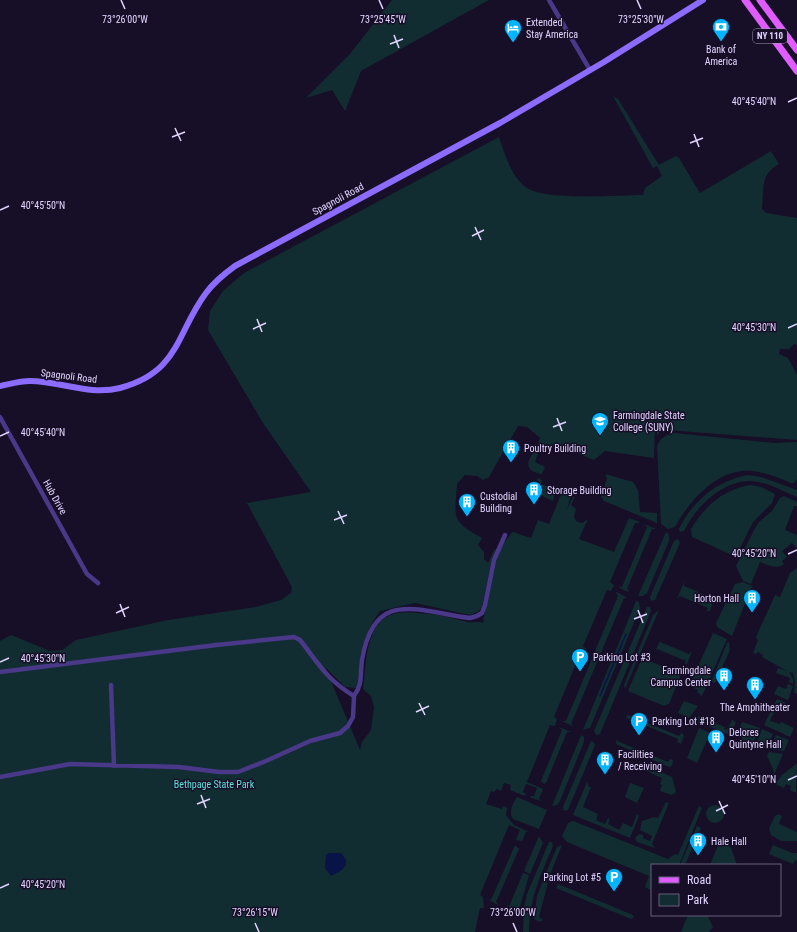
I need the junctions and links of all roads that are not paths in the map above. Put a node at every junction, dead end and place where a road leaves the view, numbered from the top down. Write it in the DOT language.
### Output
graph roads {
  1 [pos="549,0"];
  2 [pos="703,0"];
  3 [pos="745,0"];
  4 [pos="760,0"];
  5 [pos="797,50"];
  6 [pos="590,70"];
  7 [pos="797,72"];
  8 [pos="0,386"];
  9 [pos="0,417"];
  10 [pos="505,535"];
  11 [pos="98,583"];
  12 [pos="0,672"];
  13 [pos="111,685"];
  14 [pos="354,696"];
  15 [pos="114,766"];
  16 [pos="0,777"];
  1 -- 6 [label="street"];
  2 -- 6 [label="main road, Spagnoli Road"];
  3 -- 7 [label="main road, NY 110"];
  4 -- 5 [label="main road, NY 110"];
  6 -- 8 [label="main road, Spagnoli Road"];
  9 -- 11 [label="street, Hub Drive"];
  10 -- 14 [label="street"];
  12 -- 14 [label="street"];
  13 -- 15 [label="street"];
  14 -- 15 [label="street"];
  15 -- 16 [label="street"];
}
